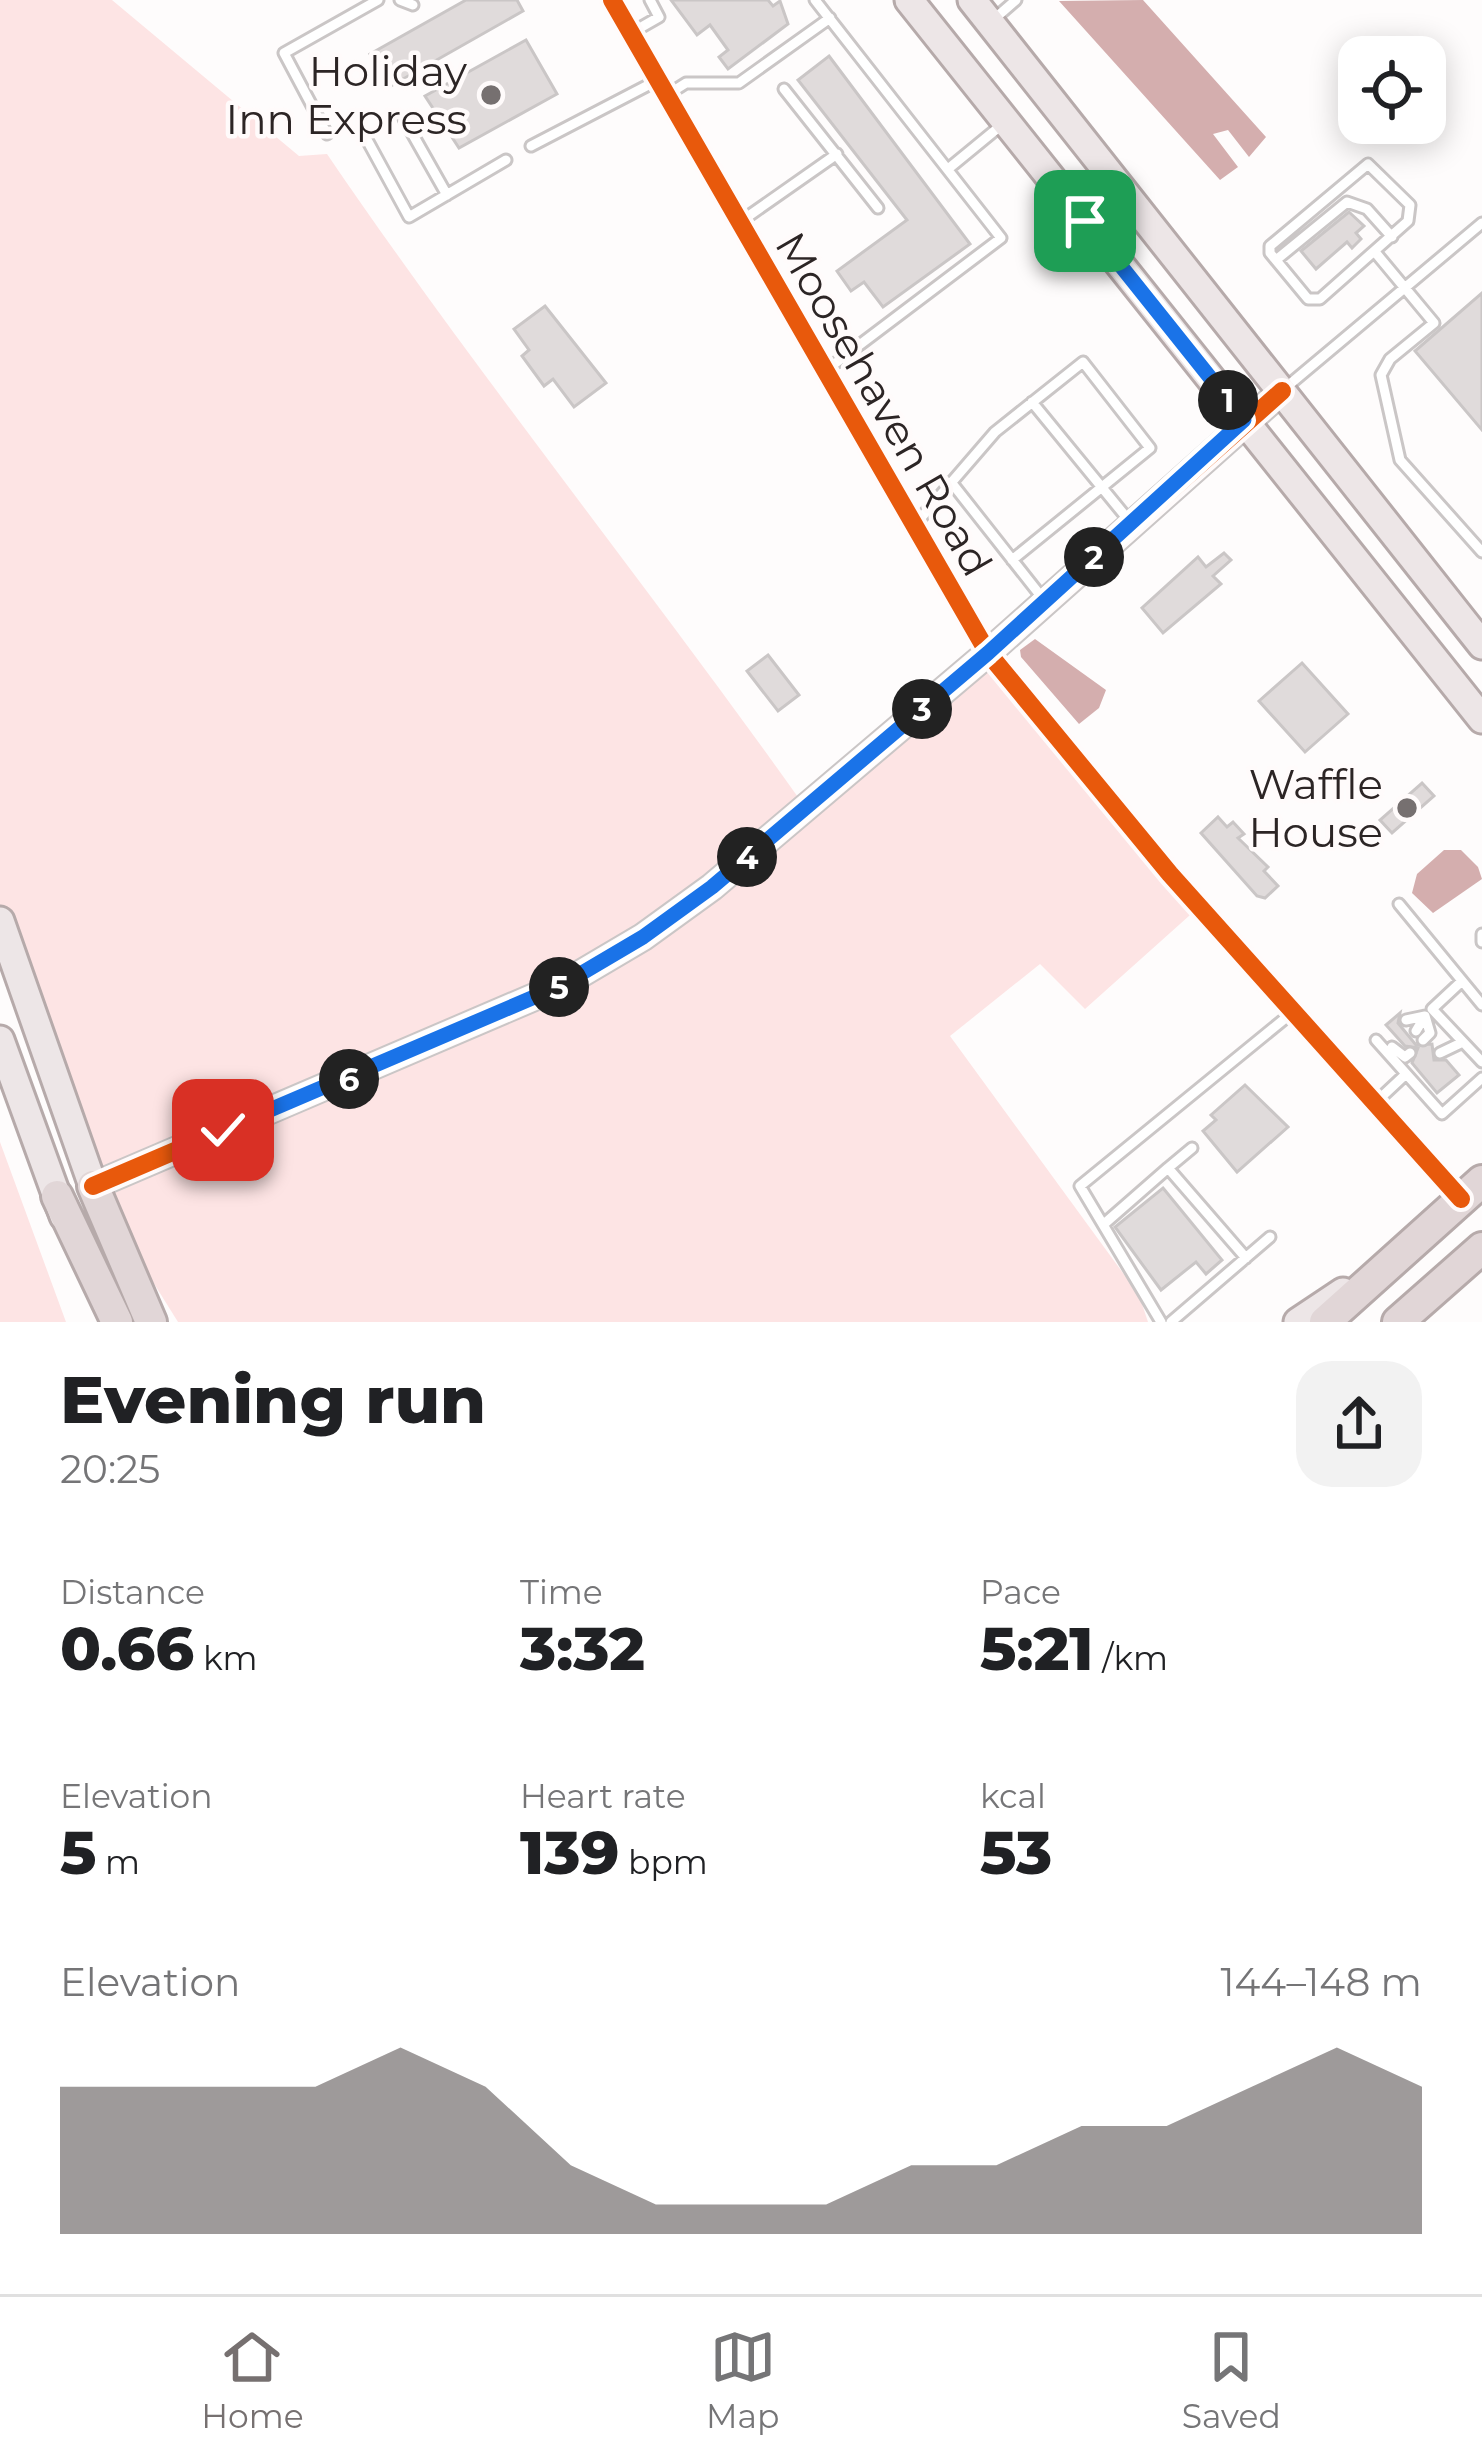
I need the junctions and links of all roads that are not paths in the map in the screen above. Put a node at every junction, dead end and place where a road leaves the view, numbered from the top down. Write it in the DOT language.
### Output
graph roads {
  1 [pos="378,0"];
  2 [pos="400,0"];
  3 [pos="612,0"];
  4 [pos="650,0"];
  5 [pos="815,0"];
  6 [pos="909,0"];
  7 [pos="1016,0"];
  8 [pos="412,4"];
  9 [pos="981,11"];
  10 [pos="830,18"];
  11 [pos="631,33"];
  12 [pos="662,88"];
  13 [pos="784,89"];
  14 [pos="404,119"];
  15 [pos="1006,121"];
  16 [pos="327,134"];
  17 [pos="366,138"];
  18 [pos="531,146"];
  19 [pos="837,154"];
  20 [pos="506,160"];
  21 [pos="948,169"];
  22 [pos="447,195"];
  23 [pos="878,208"];
  24 [pos="740,222"];
  25 [pos="1482,223"];
  26 [pos="1392,237"];
  27 [pos="1375,252"];
  28 [pos="1276,260"];
  29 [pos="1404,289"];
  30 [pos="825,371"];
  31 [pos="1282,391"];
  32 [pos="1032,402"];
  33 [pos="1244,420"];
  34 [pos="951,482"];
  35 [pos="1100,486"];
  36 [pos="1131,523"];
  37 [pos="913,527"];
  38 [pos="1482,552"];
  39 [pos="1012,560"];
  40 [pos="1044,602"];
  41 [pos="1482,645"];
  42 [pos="988,653"];
  43 [pos="1482,719"];
  44 [pos="1400,904"];
  45 [pos="0,921"];
  46 [pos="1462,981"];
  47 [pos="1482,1005"];
  48 [pos="1293,1012"];
  49 [pos="1428,1012"];
  50 [pos="0,1040"];
  51 [pos="1376,1040"];
  52 [pos="1458,1045"];
  53 [pos="1439,1053"];
  54 [pos="1482,1062"];
  55 [pos="1448,1063"];
  56 [pos="1406,1074"];
  57 [pos="1482,1078"];
  58 [pos="1375,1103"];
  59 [pos="1192,1148"];
  60 [pos="1168,1168"];
  61 [pos="93,1186"];
  62 [pos="1472,1190"];
  63 [pos="57,1196"];
  64 [pos="1104,1224"];
  65 [pos="1270,1238"];
  66 [pos="1480,1253"];
  67 [pos="1401,1254"];
  68 [pos="1246,1258"];
  69 [pos="104,1322"];
  70 [pos="117,1322"];
  71 [pos="151,1322"];
  72 [pos="1162,1322"];
  73 [pos="1171,1322"];
  74 [pos="1298,1322"];
  75 [pos="1325,1322"];
  76 [pos="1398,1322"];
  1 -- 16 [label="lane"];
  2 -- 8 [label="lane"];
  3 -- 11 [label="street, Moosehaven Road"];
  4 -- 11 [label="lane"];
  5 -- 10 [label="lane"];
  6 -- 15 [label="main road"];
  7 -- 9 [label="lane"];
  9 -- 31 [label="main road"];
  10 -- 12 [label="lane"];
  10 -- 21 [label="lane"];
  11 -- 12 [label="street, Moosehaven Road"];
  12 -- 18 [label="lane"];
  12 -- 24 [label="street, Moosehaven Road"];
  13 -- 19 [label="lane"];
  14 -- 22 [label="lane"];
  15 -- 21 [label="lane"];
  15 -- 33 [label="main road"];
  17 -- 22 [label="lane"];
  19 -- 23 [label="lane"];
  19 -- 24 [label="lane"];
  20 -- 22 [label="lane"];
  21 -- 30 [label="lane"];
  24 -- 30 [label="street, Moosehaven Road"];
  25 -- 29 [label="lane"];
  26 -- 27 [label="lane"];
  26 -- 28 [label="lane"];
  26 -- 28 [label="lane"];
  27 -- 28 [label="lane"];
  27 -- 29 [label="lane"];
  29 -- 31 [label="lane"];
  29 -- 38 [label="lane"];
  30 -- 37 [label="street, Moosehaven Road"];
  31 -- 33 [label="street"];
  31 -- 41 [label="main road"];
  32 -- 34 [label="lane"];
  32 -- 35 [label="lane"];
  32 -- 35 [label="lane"];
  33 -- 36 [label="street"];
  33 -- 43 [label="main road"];
  34 -- 37 [label="lane"];
  34 -- 39 [label="lane"];
  35 -- 36 [label="lane"];
  35 -- 39 [label="lane"];
  36 -- 40 [label="street"];
  37 -- 42 [label="street, Moosehaven Road"];
  39 -- 40 [label="lane"];
  40 -- 42 [label="street"];
  42 -- 48 [label="street, Moosehaven Road"];
  42 -- 61 [label="street"];
  44 -- 46 [label="lane"];
  45 -- 61 [label="main road"];
  46 -- 47 [label="lane"];
  46 -- 49 [label="lane"];
  48 -- 58 [label="street, Moosehaven Road"];
  48 -- 64 [label="lane"];
  49 -- 49 [label="lane"];
  49 -- 52 [label="lane"];
  50 -- 63 [label="main road"];
  51 -- 56 [label="lane"];
  52 -- 53 [label="lane"];
  52 -- 54 [label="lane"];
  52 -- 55 [label="lane"];
  56 -- 57 [label="lane"];
  56 -- 58 [label="lane"];
  58 -- 62 [label="street, Moosehaven Road"];
  59 -- 60 [label="lane"];
  60 -- 64 [label="lane"];
  60 -- 68 [label="lane"];
  61 -- 71 [label="highway"];
  62 -- 67 [label="highway"];
  63 -- 69 [label="main road"];
  63 -- 70 [label="highway"];
  64 -- 72 [label="lane"];
  65 -- 68 [label="lane"];
  66 -- 76 [label="highway"];
  67 -- 74 [label="main road"];
  67 -- 75 [label="highway"];
  68 -- 73 [label="lane"];
}
